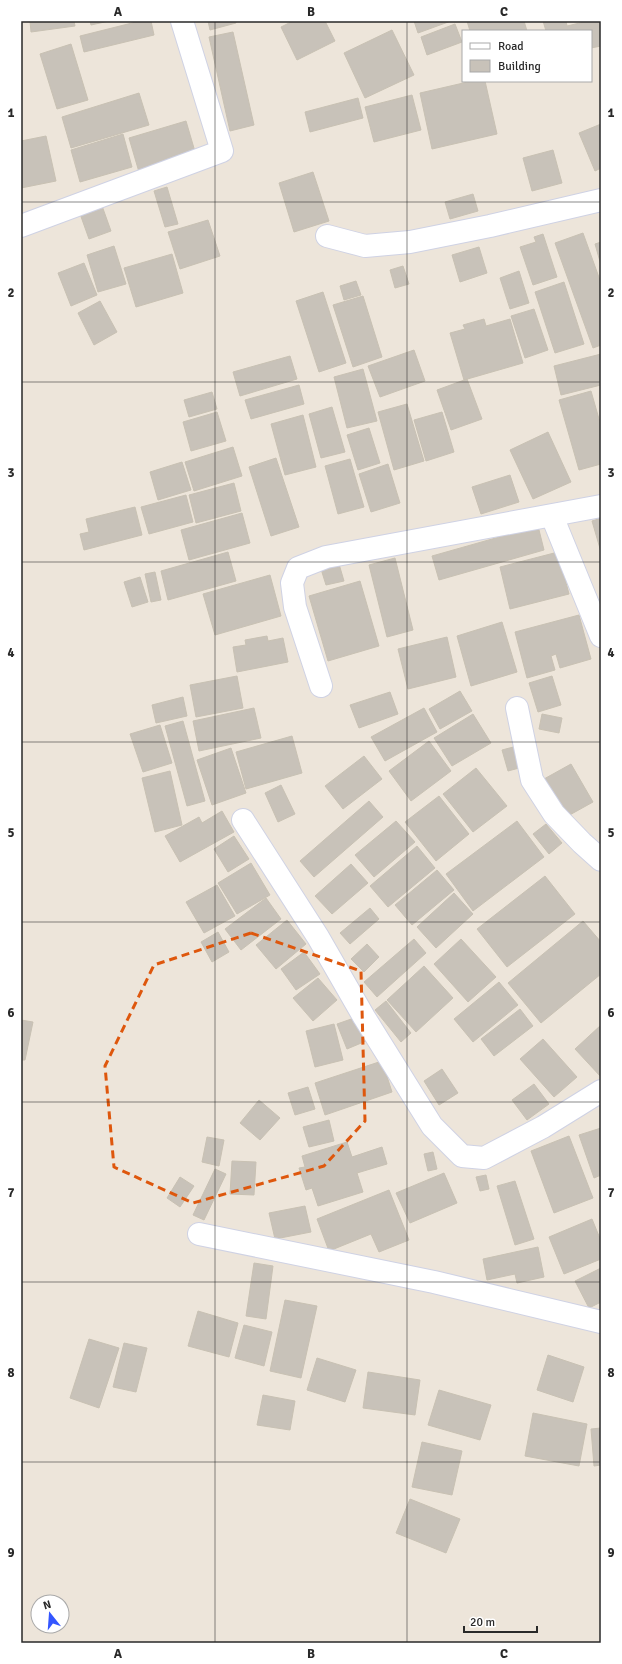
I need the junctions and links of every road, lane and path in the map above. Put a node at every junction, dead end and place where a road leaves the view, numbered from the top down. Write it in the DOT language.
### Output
graph roads {
  1 [pos="182,21"];
  2 [pos="601,200"];
  3 [pos="21,226"];
  4 [pos="327,236"];
  5 [pos="601,506"];
  6 [pos="552,516"];
  7 [pos="601,636"];
  8 [pos="321,686"];
  9 [pos="517,708"];
  10 [pos="243,820"];
  11 [pos="601,860"];
  12 [pos="601,1091"];
  13 [pos="199,1234"];
  14 [pos="601,1322"];
  1 -- 3 [label="street"];
  2 -- 4 [label="street"];
  5 -- 6 [label="street"];
  6 -- 7 [label="street"];
  6 -- 8 [label="street"];
  9 -- 11 [label="street"];
  10 -- 12 [label="street"];
  13 -- 14 [label="street"];
}
